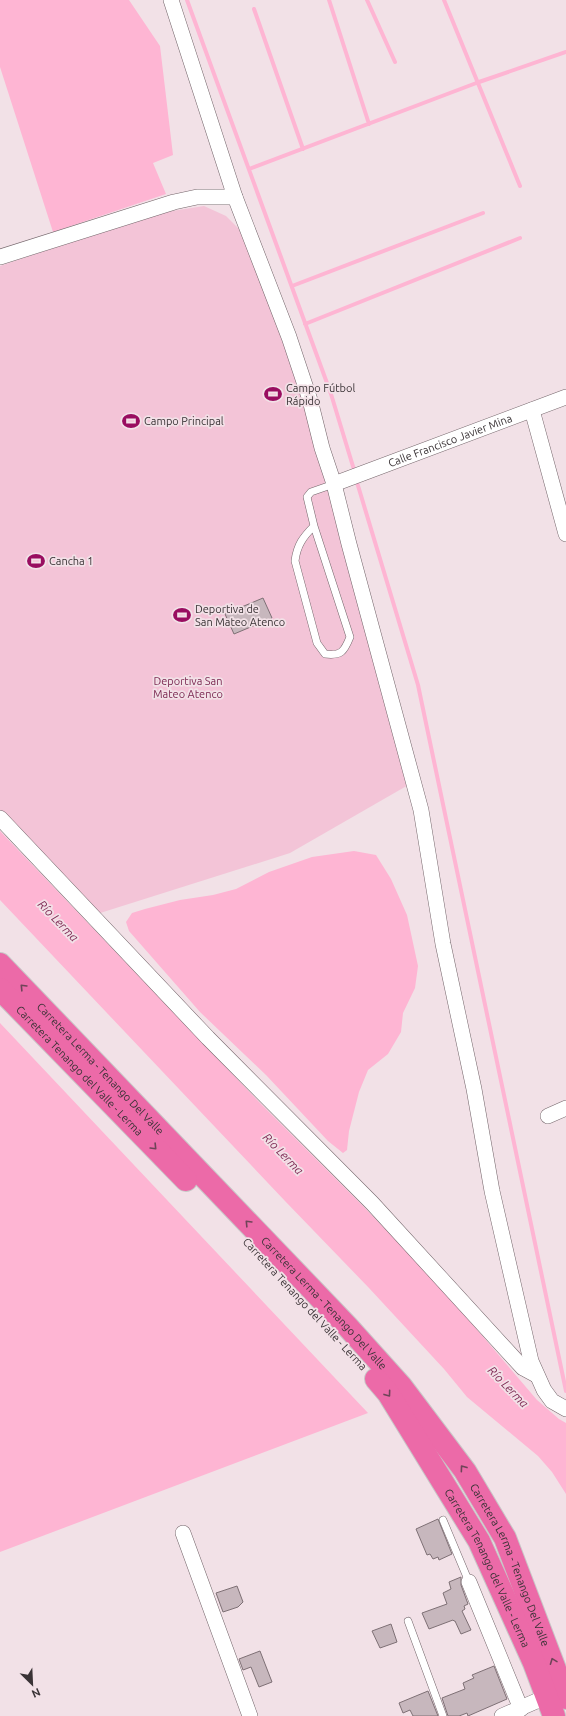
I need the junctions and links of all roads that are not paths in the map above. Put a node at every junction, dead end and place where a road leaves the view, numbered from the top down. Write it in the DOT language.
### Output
graph roads {
  1 [pos="171,0"];
  2 [pos="235,197"];
  3 [pos="0,257"];
  4 [pos="566,397"];
  5 [pos="532,410"];
  6 [pos="340,481"];
  7 [pos="314,526"];
  8 [pos="566,534"];
  9 [pos="0,818"];
  10 [pos="0,964"];
  11 [pos="0,989"];
  12 [pos="566,1108"];
  13 [pos="548,1116"];
  14 [pos="536,1375"];
  15 [pos="566,1409"];
  16 [pos="443,1520"];
  17 [pos="183,1533"];
  18 [pos="469,1582"];
  19 [pos="408,1621"];
  20 [pos="556,1703"];
  21 [pos="521,1709"];
  22 [pos="250,1716"];
  23 [pos="443,1716"];
  24 [pos="502,1716"];
  1 -- 2 [label="street"];
  2 -- 3 [label="street"];
  2 -- 6 [label="street"];
  4 -- 5 [label="street, Calle Francisco Javier Mina"];
  5 -- 6 [label="street, Calle Francisco Javier Mina"];
  5 -- 8 [label="street"];
  6 -- 7 [label="lane"];
  6 -- 14 [label="street"];
  7 -- 7 [label="lane"];
  9 -- 14 [label="street"];
  20 -- 10 [label="highway, Carretera Lerma - Tenango Del Valle, one-way"];
  11 -- 20 [label="highway, Carretera Tenango del Valle - Lerma, one-way"];
  12 -- 13 [label="street"];
  14 -- 15 [label="street"];
  16 -- 18 [label="lane"];
  17 -- 22 [label="street"];
  18 -- 21 [label="street"];
  19 -- 23 [label="lane"];
  20 -- 21 [label="street"];
  21 -- 24 [label="street"];
}
